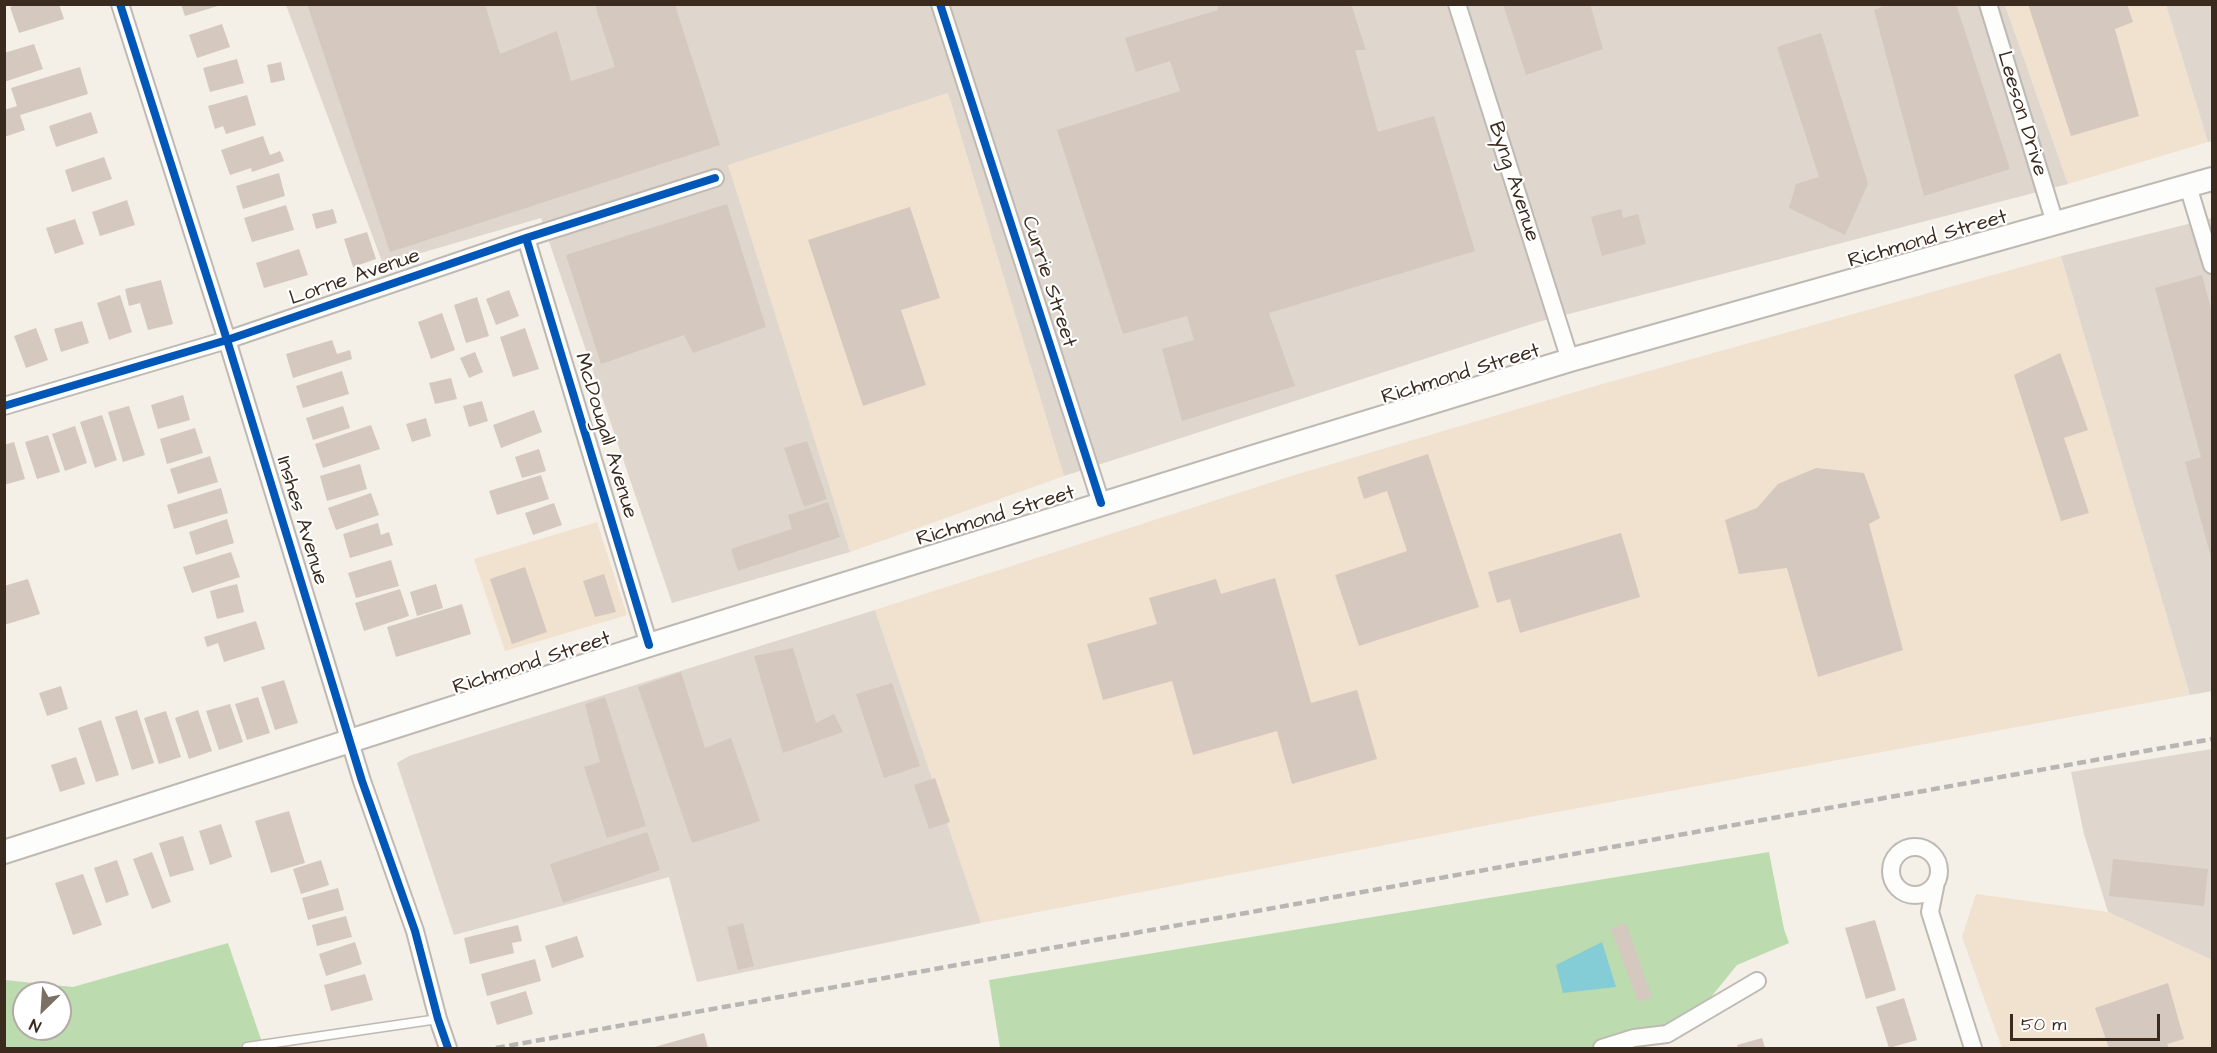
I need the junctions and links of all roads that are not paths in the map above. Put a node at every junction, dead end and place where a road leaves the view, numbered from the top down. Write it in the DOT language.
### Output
graph roads {
  1 [pos="120,4"];
  2 [pos="940,4"];
  3 [pos="1456,4"];
  4 [pos="1988,4"];
  5 [pos="715,178"];
  6 [pos="2212,179"];
  7 [pos="2188,186"];
  8 [pos="2055,223"];
  9 [pos="526,238"];
  10 [pos="2212,265"];
  11 [pos="226,340"];
  12 [pos="1570,360"];
  13 [pos="4,406"];
  14 [pos="1101,503"];
  15 [pos="649,645"];
  16 [pos="350,743"];
  17 [pos="4,852"];
  18 [pos="1936,882"];
  19 [pos="1904,892"];
  20 [pos="1932,918"];
  21 [pos="1757,981"];
  22 [pos="438,1018"];
  23 [pos="1669,1041"];
  24 [pos="247,1047"];
  25 [pos="448,1048"];
  26 [pos="1602,1048"];
  27 [pos="1973,1048"];
  1 -- 11 [label="street, Inshes Avenue"];
  2 -- 14 [label="street, Currie Street"];
  3 -- 12 [label="street, Byng Avenue"];
  4 -- 8 [label="street, Leeson Drive"];
  5 -- 9 [label="street, Lorne Avenue"];
  6 -- 7 [label="main road, Richmond Street"];
  7 -- 8 [label="main road, Richmond Street"];
  7 -- 10 [label="street"];
  8 -- 12 [label="main road, Richmond Street"];
  9 -- 11 [label="street, Lorne Avenue"];
  9 -- 15 [label="street, McDougall Avenue"];
  11 -- 13 [label="street, Lorne Avenue"];
  11 -- 16 [label="street, Inshes Avenue"];
  12 -- 14 [label="main road, Richmond Street"];
  14 -- 15 [label="main road, Richmond Street"];
  15 -- 16 [label="main road, Richmond Street"];
  16 -- 17 [label="main road, Richmond Street"];
  16 -- 22 [label="street, Inshes Avenue"];
  18 -- 19 [label="street"];
  18 -- 19 [label="street"];
  18 -- 20 [label="street"];
  19 -- 20 [label="street"];
  20 -- 27 [label="street"];
  21 -- 23 [label="street"];
  22 -- 24 [label="lane"];
  22 -- 25 [label="street, Inshes Avenue"];
  23 -- 26 [label="street"];
}
